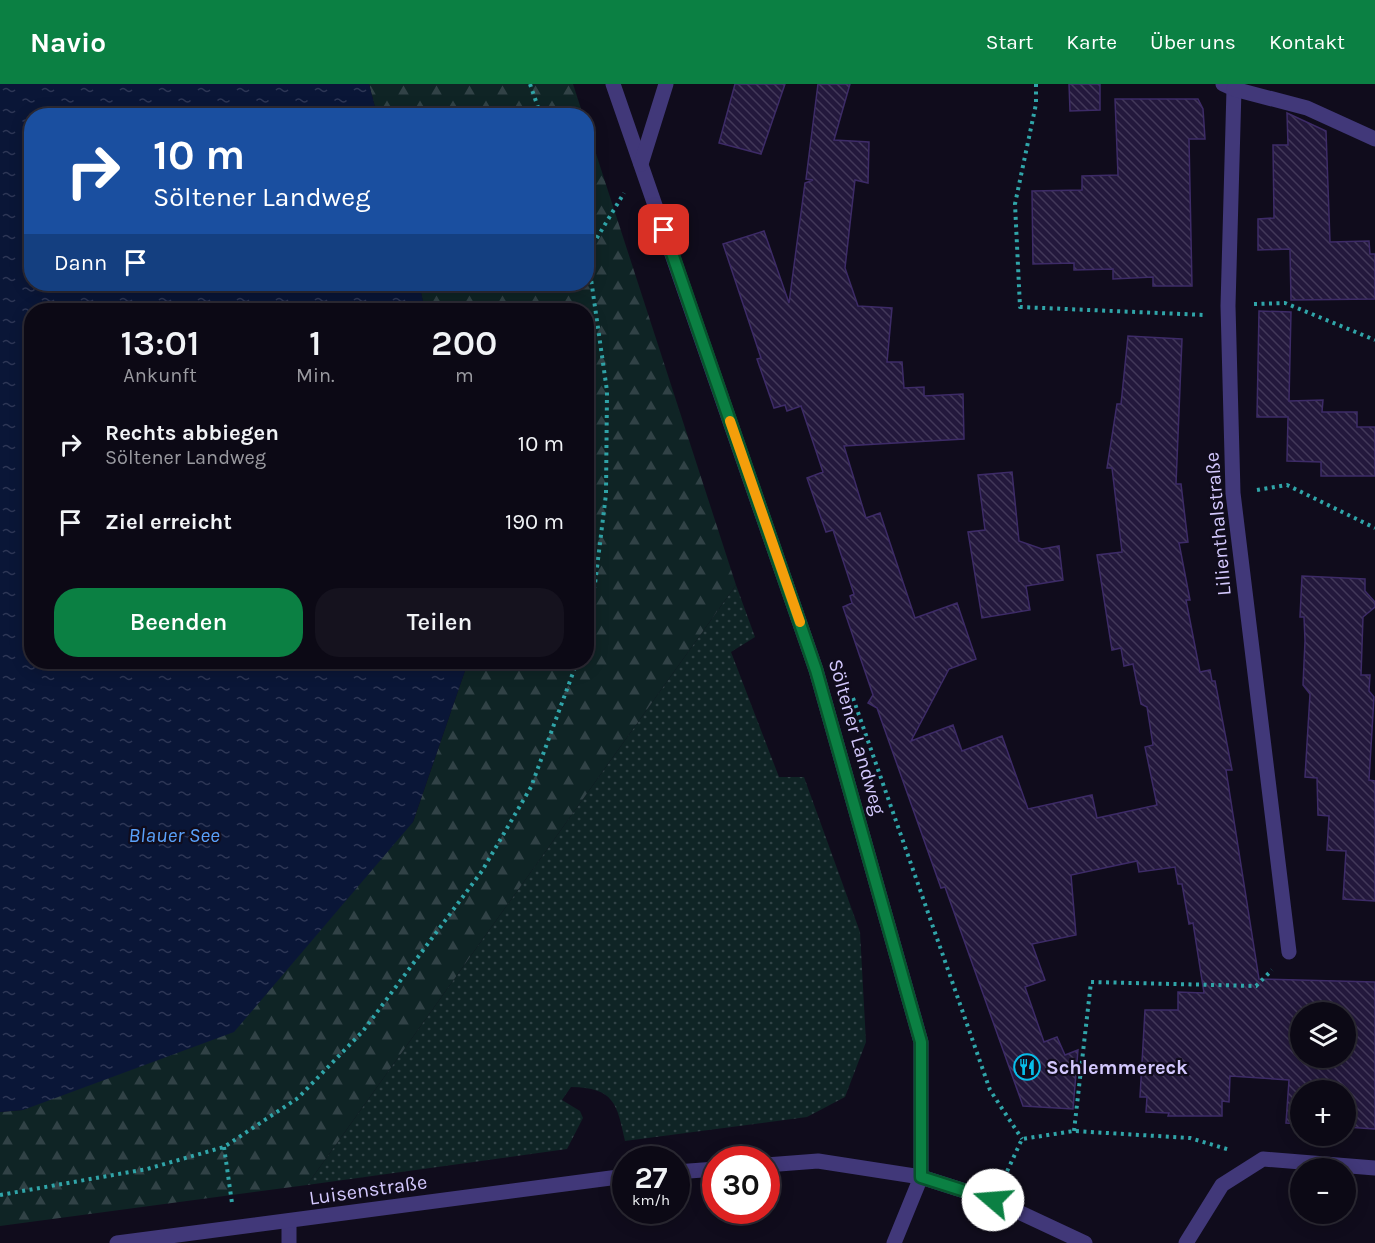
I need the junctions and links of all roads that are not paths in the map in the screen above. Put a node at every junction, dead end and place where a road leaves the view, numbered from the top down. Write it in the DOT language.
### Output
graph roads {
  1 [pos="613,84"];
  2 [pos="666,84"];
  3 [pos="1228,87"];
  4 [pos="1375,139"];
  5 [pos="641,164"];
  6 [pos="1289,952"];
  7 [pos="780,1164"];
  8 [pos="1375,1168"];
  9 [pos="921,1177"];
  10 [pos="612,1178"];
  11 [pos="289,1222"];
  12 [pos="117,1243"];
  13 [pos="289,1243"];
  14 [pos="894,1243"];
  15 [pos="1085,1243"];
  16 [pos="1186,1243"];
  1 -- 5 [label="street, Söltener Landweg"];
  2 -- 5 [label="street"];
  3 -- 4 [label="street, Lilienthalstraße"];
  3 -- 6 [label="street, Lilienthalstraße"];
  5 -- 9 [label="street, Söltener Landweg"];
  7 -- 9 [label="street"];
  8 -- 16 [label="street"];
  9 -- 14 [label="street"];
  9 -- 15 [label="street"];
  10 -- 11 [label="street, Luisenstraße"];
  11 -- 12 [label="street, Luisenstraße"];
  11 -- 13 [label="street"];
}
